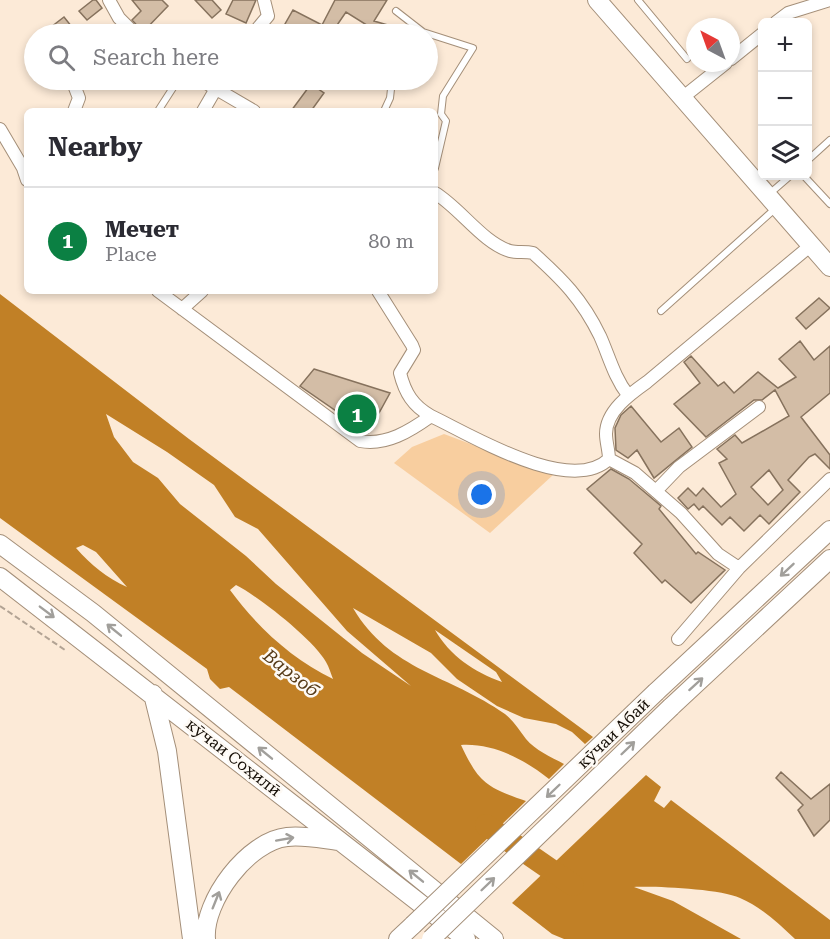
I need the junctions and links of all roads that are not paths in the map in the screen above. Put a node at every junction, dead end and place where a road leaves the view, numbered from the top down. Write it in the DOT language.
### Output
graph roads {
  1 [pos="109,0"];
  2 [pos="264,0"];
  3 [pos="597,0"];
  4 [pos="638,0"];
  5 [pos="830,0"];
  6 [pos="396,11"];
  7 [pos="781,18"];
  8 [pos="125,24"];
  9 [pos="261,24"];
  10 [pos="413,24"];
  11 [pos="438,37"];
  12 [pos="758,37"];
  13 [pos="740,52"];
  14 [pos="686,58"];
  15 [pos="715,72"];
  16 [pos="76,90"];
  17 [pos="172,90"];
  18 [pos="215,90"];
  19 [pos="226,90"];
  20 [pos="389,90"];
  21 [pos="682,98"];
  22 [pos="75,108"];
  23 [pos="160,108"];
  24 [pos="205,108"];
  25 [pos="250,108"];
  26 [pos="385,108"];
  27 [pos="0,129"];
  28 [pos="830,140"];
  29 [pos="438,155"];
  30 [pos="812,156"];
  31 [pos="24,165"];
  32 [pos="787,180"];
  33 [pos="808,180"];
  34 [pos="438,195"];
  35 [pos="772,202"];
  36 [pos="830,204"];
  37 [pos="810,246"];
  38 [pos="830,267"];
  39 [pos="162,294"];
  40 [pos="199,294"];
  41 [pos="380,294"];
  42 [pos="182,309"];
  43 [pos="661,311"];
  44 [pos="628,395"];
  45 [pos="759,407"];
  46 [pos="431,416"];
  47 [pos="609,459"];
  48 [pos="830,479"];
  49 [pos="656,491"];
  50 [pos="830,530"];
  51 [pos="0,544"];
  52 [pos="830,559"];
  53 [pos="739,568"];
  54 [pos="0,577"];
  55 [pos="678,639"];
  56 [pos="153,694"];
  57 [pos="339,841"];
  58 [pos="192,939"];
  59 [pos="206,939"];
  60 [pos="398,939"];
  61 [pos="431,939"];
  62 [pos="466,939"];
  63 [pos="494,939"];
  1 -- 8 [label="street"];
  2 -- 9 [label="street"];
  3 -- 21 [label="main road"];
  4 -- 14 [label="lane"];
  5 -- 7 [label="street"];
  6 -- 10 [label="lane"];
  11 -- 29 [label="lane"];
  12 -- 13 [label="street"];
  15 -- 21 [label="street"];
  16 -- 22 [label="street"];
  17 -- 23 [label="lane"];
  18 -- 24 [label="street"];
  19 -- 25 [label="street"];
  20 -- 26 [label="lane"];
  21 -- 35 [label="main road"];
  27 -- 31 [label="street"];
  28 -- 30 [label="lane"];
  32 -- 35 [label="lane"];
  33 -- 36 [label="lane"];
  34 -- 44 [label="street"];
  35 -- 37 [label="main road"];
  35 -- 43 [label="lane"];
  37 -- 38 [label="main road"];
  37 -- 44 [label="street"];
  39 -- 42 [label="street"];
  40 -- 42 [label="street"];
  41 -- 46 [label="street"];
  42 -- 46 [label="street"];
  44 -- 47 [label="street"];
  45 -- 49 [label="street"];
  46 -- 47 [label="street"];
  47 -- 49 [label="street"];
  48 -- 53 [label="street"];
  49 -- 53 [label="street"];
  50 -- 60 [label="main road, кӯчаи Абаӣ, one-way, bridge"];
  63 -- 51 [label="main road, one-way"];
  61 -- 52 [label="main road, кӯчаи Абаӣ, one-way, bridge"];
  53 -- 55 [label="street"];
  54 -- 56 [label="main road, кӯчаи Соҳилӣ, one-way"];
  56 -- 57 [label="main road, кӯчаи Соҳилӣ"];
  56 -- 58 [label="main road"];
  59 -- 57 [label="main road, one-way"];
  57 -- 62 [label="main road, кӯчаи Соҳилӣ"];
}
